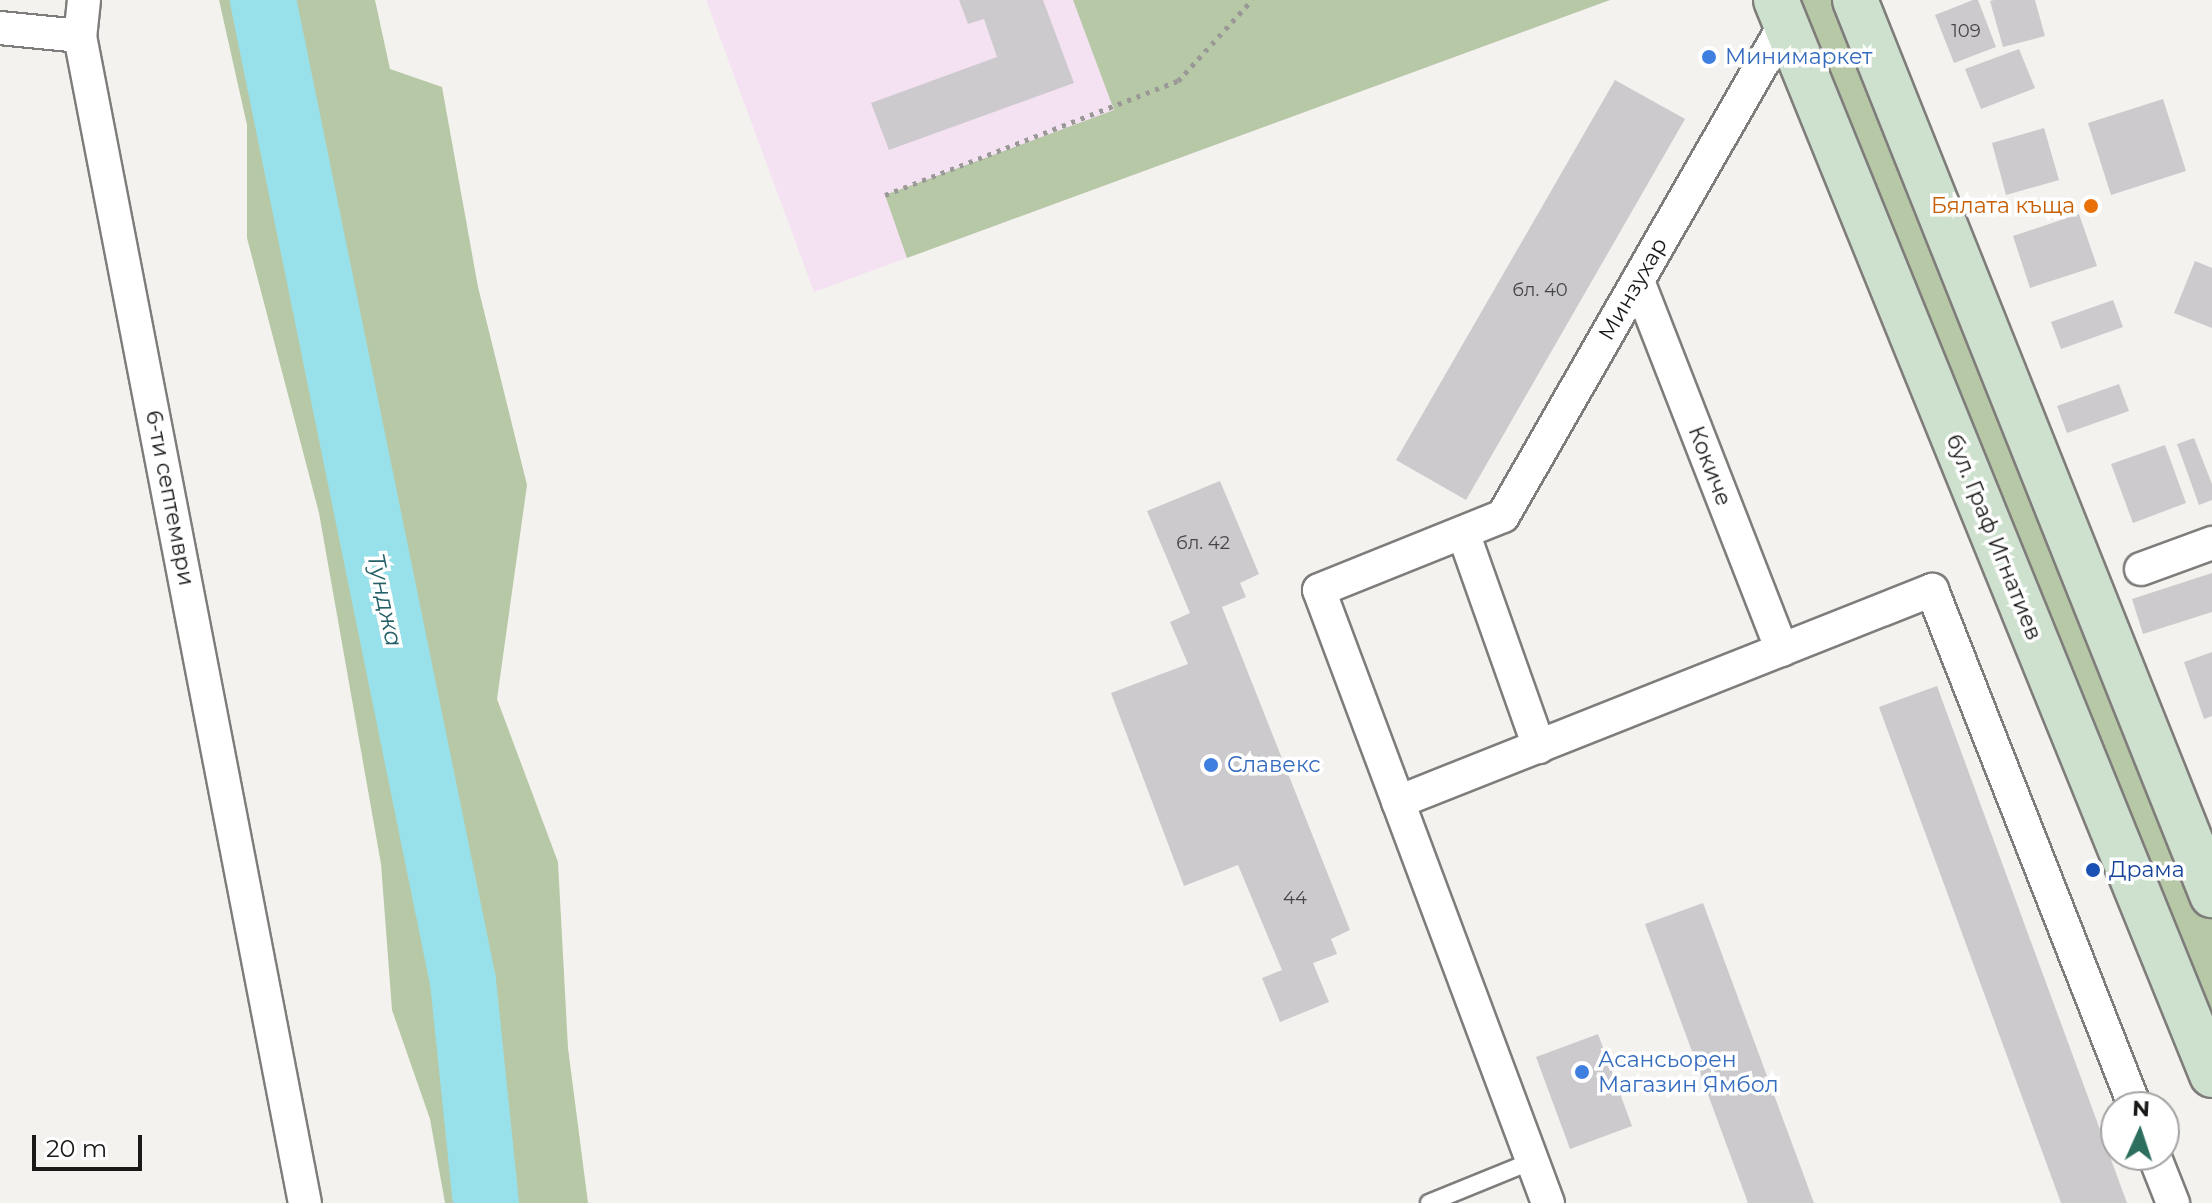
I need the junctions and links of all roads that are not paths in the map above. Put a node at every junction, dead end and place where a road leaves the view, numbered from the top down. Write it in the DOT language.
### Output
graph roads {
  1 [pos="84,0"];
  2 [pos="1855,0"];
  3 [pos="1787,8"];
  4 [pos="0,28"];
  5 [pos="80,36"];
  6 [pos="1638,281"];
  7 [pos="1464,535"];
  8 [pos="2212,543"];
  9 [pos="2141,569"];
  10 [pos="1782,650"];
  11 [pos="1539,747"];
  12 [pos="1398,802"];
  13 [pos="2212,895"];
  14 [pos="2212,1075"];
  15 [pos="2129,1091"];
  16 [pos="1532,1161"];
  17 [pos="2160,1171"];
  18 [pos="305,1203"];
  19 [pos="1429,1203"];
  20 [pos="1548,1203"];
  21 [pos="2173,1203"];
  1 -- 5 [label="street, 6-ти септември"];
  2 -- 13 [label="main road"];
  3 -- 6 [label="street, Минзухар"];
  3 -- 14 [label="main road, бул. Граф Игнатиев"];
  4 -- 5 [label="street"];
  5 -- 18 [label="street, 6-ти септември"];
  6 -- 7 [label="street, Минзухар"];
  6 -- 10 [label="street, Кокиче"];
  7 -- 11 [label="street"];
  7 -- 12 [label="street, Минзухар"];
  8 -- 9 [label="street"];
  10 -- 11 [label="street"];
  10 -- 15 [label="street"];
  11 -- 12 [label="street"];
  12 -- 16 [label="street"];
  16 -- 19 [label="lane"];
  16 -- 20 [label="street"];
  17 -- 21 [label="street"];
}
